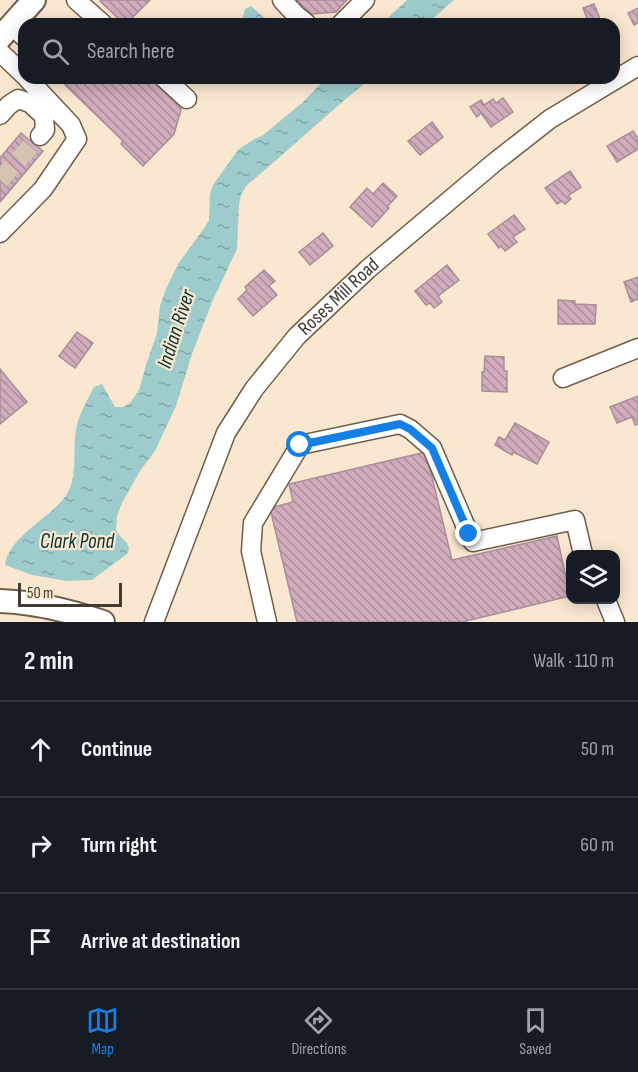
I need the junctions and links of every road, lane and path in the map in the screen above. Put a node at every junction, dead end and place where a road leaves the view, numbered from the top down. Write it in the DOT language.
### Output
graph roads {
  1 [pos="34,0"];
  2 [pos="76,0"];
  3 [pos="282,0"];
  4 [pos="365,0"];
  5 [pos="22,18"];
  6 [pos="96,18"];
  7 [pos="300,18"];
  8 [pos="347,18"];
  9 [pos="0,52"];
  10 [pos="638,66"];
  11 [pos="18,69"];
  12 [pos="620,77"];
  13 [pos="33,84"];
  14 [pos="171,84"];
  15 [pos="608,84"];
  16 [pos="187,99"];
  17 [pos="0,115"];
  18 [pos="40,136"];
  19 [pos="0,233"];
  20 [pos="638,348"];
  21 [pos="563,378"];
  22 [pos="582,550"];
  23 [pos="0,601"];
  24 [pos="608,604"];
  25 [pos="103,622"];
  26 [pos="154,622"];
  27 [pos="267,622"];
  28 [pos="615,622"];
  1 -- 5 [label="main road"];
  2 -- 6 [label="street"];
  3 -- 7 [label="street"];
  4 -- 8 [label="street"];
  9 -- 11 [label="street"];
  10 -- 12 [label="street, Roses Mill Road"];
  13 -- 19 [label="street"];
  14 -- 16 [label="street"];
  15 -- 26 [label="street, Roses Mill Road"];
  17 -- 18 [label="street"];
  20 -- 21 [label="street"];
  22 -- 27 [label="street"];
  23 -- 25 [label="main road"];
  24 -- 28 [label="street"];
}
